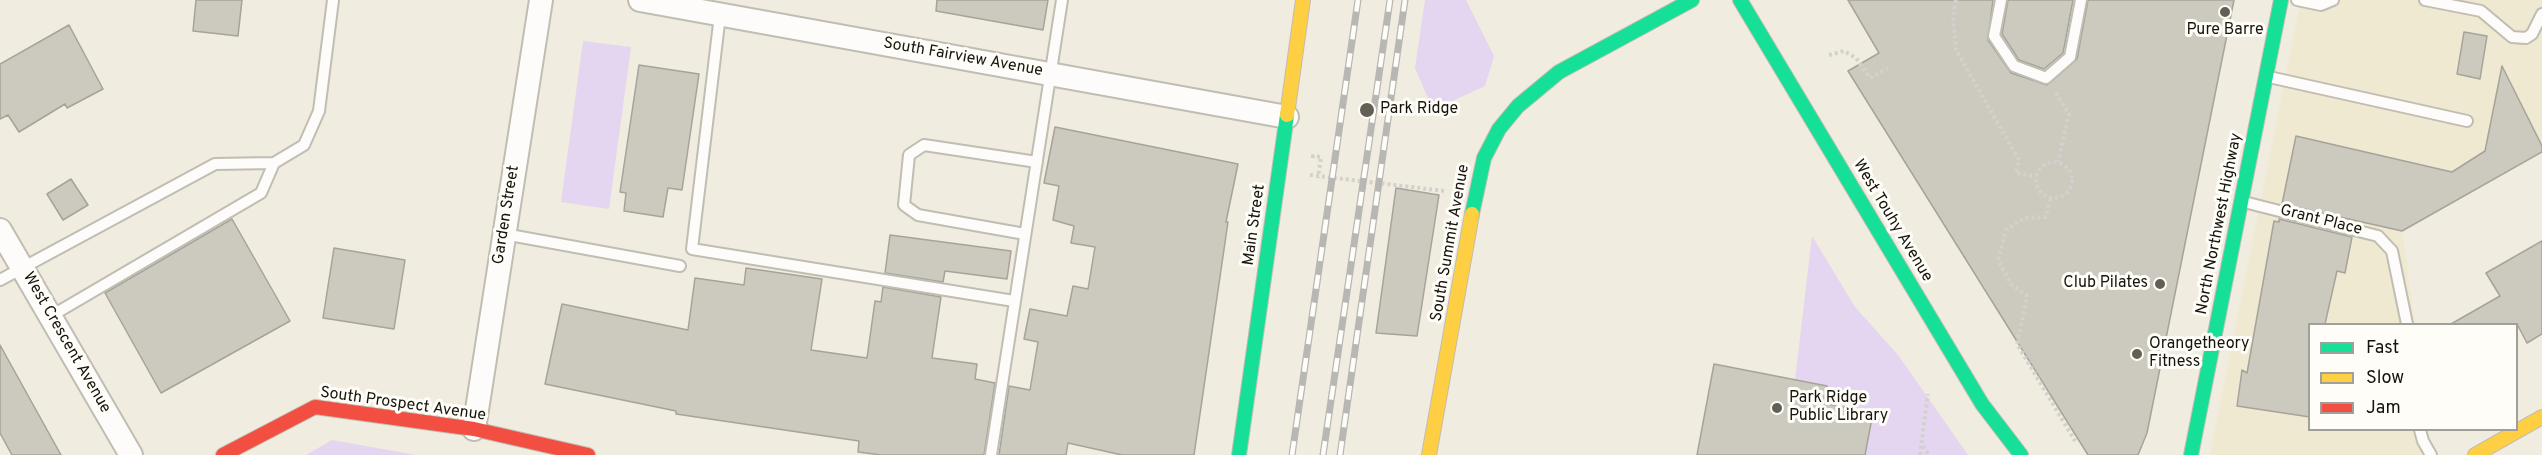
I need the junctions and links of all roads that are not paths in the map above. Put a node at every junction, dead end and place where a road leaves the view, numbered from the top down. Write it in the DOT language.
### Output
graph roads {
  1 [pos="333,0"];
  2 [pos="541,0"];
  3 [pos="640,0"];
  4 [pos="1062,0"];
  5 [pos="1303,0"];
  6 [pos="1692,0"];
  7 [pos="1740,0"];
  8 [pos="2001,0"];
  9 [pos="2081,0"];
  10 [pos="2281,0"];
  11 [pos="2297,0"];
  12 [pos="2333,0"];
  13 [pos="2425,0"];
  14 [pos="2542,14"];
  15 [pos="720,15"];
  16 [pos="1051,74"];
  17 [pos="2266,76"];
  18 [pos="1287,117"];
  19 [pos="2467,121"];
  20 [pos="1036,162"];
  21 [pos="274,163"];
  22 [pos="2241,201"];
  23 [pos="0,230"];
  24 [pos="504,234"];
  25 [pos="1025,234"];
  26 [pos="680,266"];
  27 [pos="22,268"];
  28 [pos="0,280"];
  29 [pos="1014,301"];
  30 [pos="51,316"];
  31 [pos="2407,323"];
  32 [pos="2542,417"];
  33 [pos="474,429"];
  34 [pos="2420,431"];
  35 [pos="2517,431"];
  36 [pos="2518,431"];
  37 [pos="532,449"];
  38 [pos="131,455"];
  39 [pos="223,455"];
  40 [pos="588,455"];
  41 [pos="991,455"];
  42 [pos="1239,455"];
  43 [pos="1429,455"];
  44 [pos="2021,455"];
  45 [pos="2191,455"];
  46 [pos="2430,455"];
  47 [pos="2475,455"];
  1 -- 21 [label="lane"];
  2 -- 24 [label="street, Garden Street"];
  3 -- 15 [label="street, South Fairview Avenue"];
  4 -- 16 [label="lane"];
  5 -- 18 [label="street, Main Street"];
  6 -- 43 [label="street, South Summit Avenue"];
  7 -- 44 [label="street, West Touhy Avenue"];
  8 -- 9 [label="lane"];
  10 -- 17 [label="street, North Northwest Highway"];
  11 -- 12 [label="lane"];
  13 -- 14 [label="lane"];
  15 -- 16 [label="street, South Fairview Avenue"];
  15 -- 29 [label="lane"];
  16 -- 18 [label="street, South Fairview Avenue"];
  16 -- 20 [label="lane"];
  17 -- 19 [label="lane"];
  17 -- 22 [label="street, North Northwest Highway"];
  18 -- 42 [label="street, Main Street"];
  20 -- 25 [label="lane"];
  20 -- 25 [label="lane"];
  21 -- 27 [label="lane"];
  21 -- 30 [label="lane"];
  22 -- 31 [label="lane, Grant Place"];
  22 -- 45 [label="street, North Northwest Highway"];
  23 -- 27 [label="street, West Crescent Avenue"];
  24 -- 26 [label="lane"];
  24 -- 33 [label="street, Garden Street"];
  25 -- 29 [label="lane"];
  27 -- 28 [label="lane"];
  27 -- 30 [label="street, West Crescent Avenue"];
  29 -- 41 [label="lane"];
  30 -- 38 [label="street, West Crescent Avenue"];
  32 -- 36 [label="street"];
  33 -- 37 [label="street, South Prospect Avenue"];
  33 -- 39 [label="street, South Prospect Avenue"];
  34 -- 46 [label="lane"];
  35 -- 47 [label="street"];
  37 -- 40 [label="street, South Prospect Avenue"];
}
